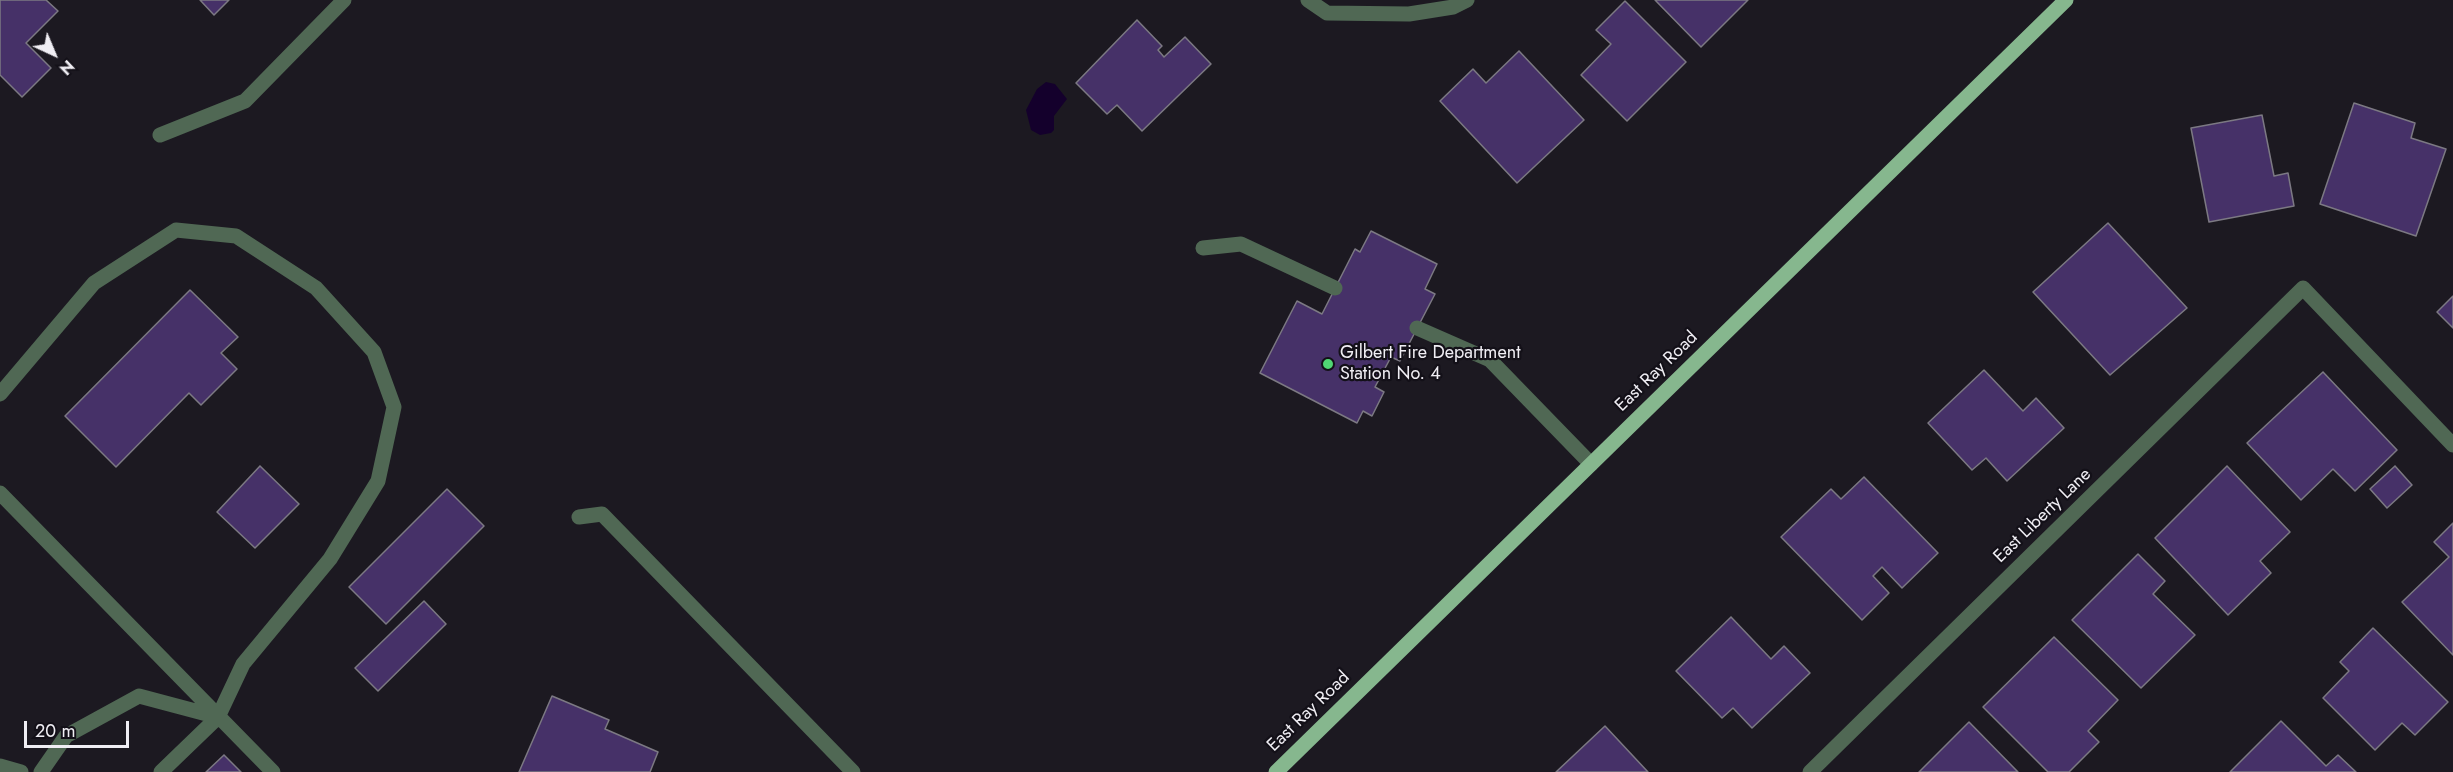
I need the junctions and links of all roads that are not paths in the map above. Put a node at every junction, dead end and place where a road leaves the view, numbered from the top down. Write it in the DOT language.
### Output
graph roads {
  1 [pos="344,0"];
  2 [pos="1308,0"];
  3 [pos="1467,0"];
  4 [pos="2066,0"];
  5 [pos="160,135"];
  6 [pos="1203,248"];
  7 [pos="1335,288"];
  8 [pos="1417,328"];
  9 [pos="0,394"];
  10 [pos="2453,445"];
  11 [pos="1591,464"];
  12 [pos="0,493"];
  13 [pos="579,517"];
  14 [pos="218,717"];
  15 [pos="0,766"];
  16 [pos="21,772"];
  17 [pos="41,772"];
  18 [pos="161,772"];
  19 [pos="273,772"];
  20 [pos="853,772"];
  21 [pos="1276,772"];
  22 [pos="1810,772"];
  1 -- 5 [label="street"];
  2 -- 3 [label="street"];
  4 -- 11 [label="main road, East Ray Road"];
  6 -- 7 [label="street"];
  8 -- 11 [label="street"];
  9 -- 14 [label="street"];
  10 -- 22 [label="street, East Liberty Lane"];
  11 -- 21 [label="main road, East Ray Road"];
  12 -- 14 [label="street"];
  13 -- 20 [label="street"];
  14 -- 17 [label="street"];
  14 -- 18 [label="street"];
  14 -- 19 [label="street"];
  15 -- 16 [label="street"];
}
